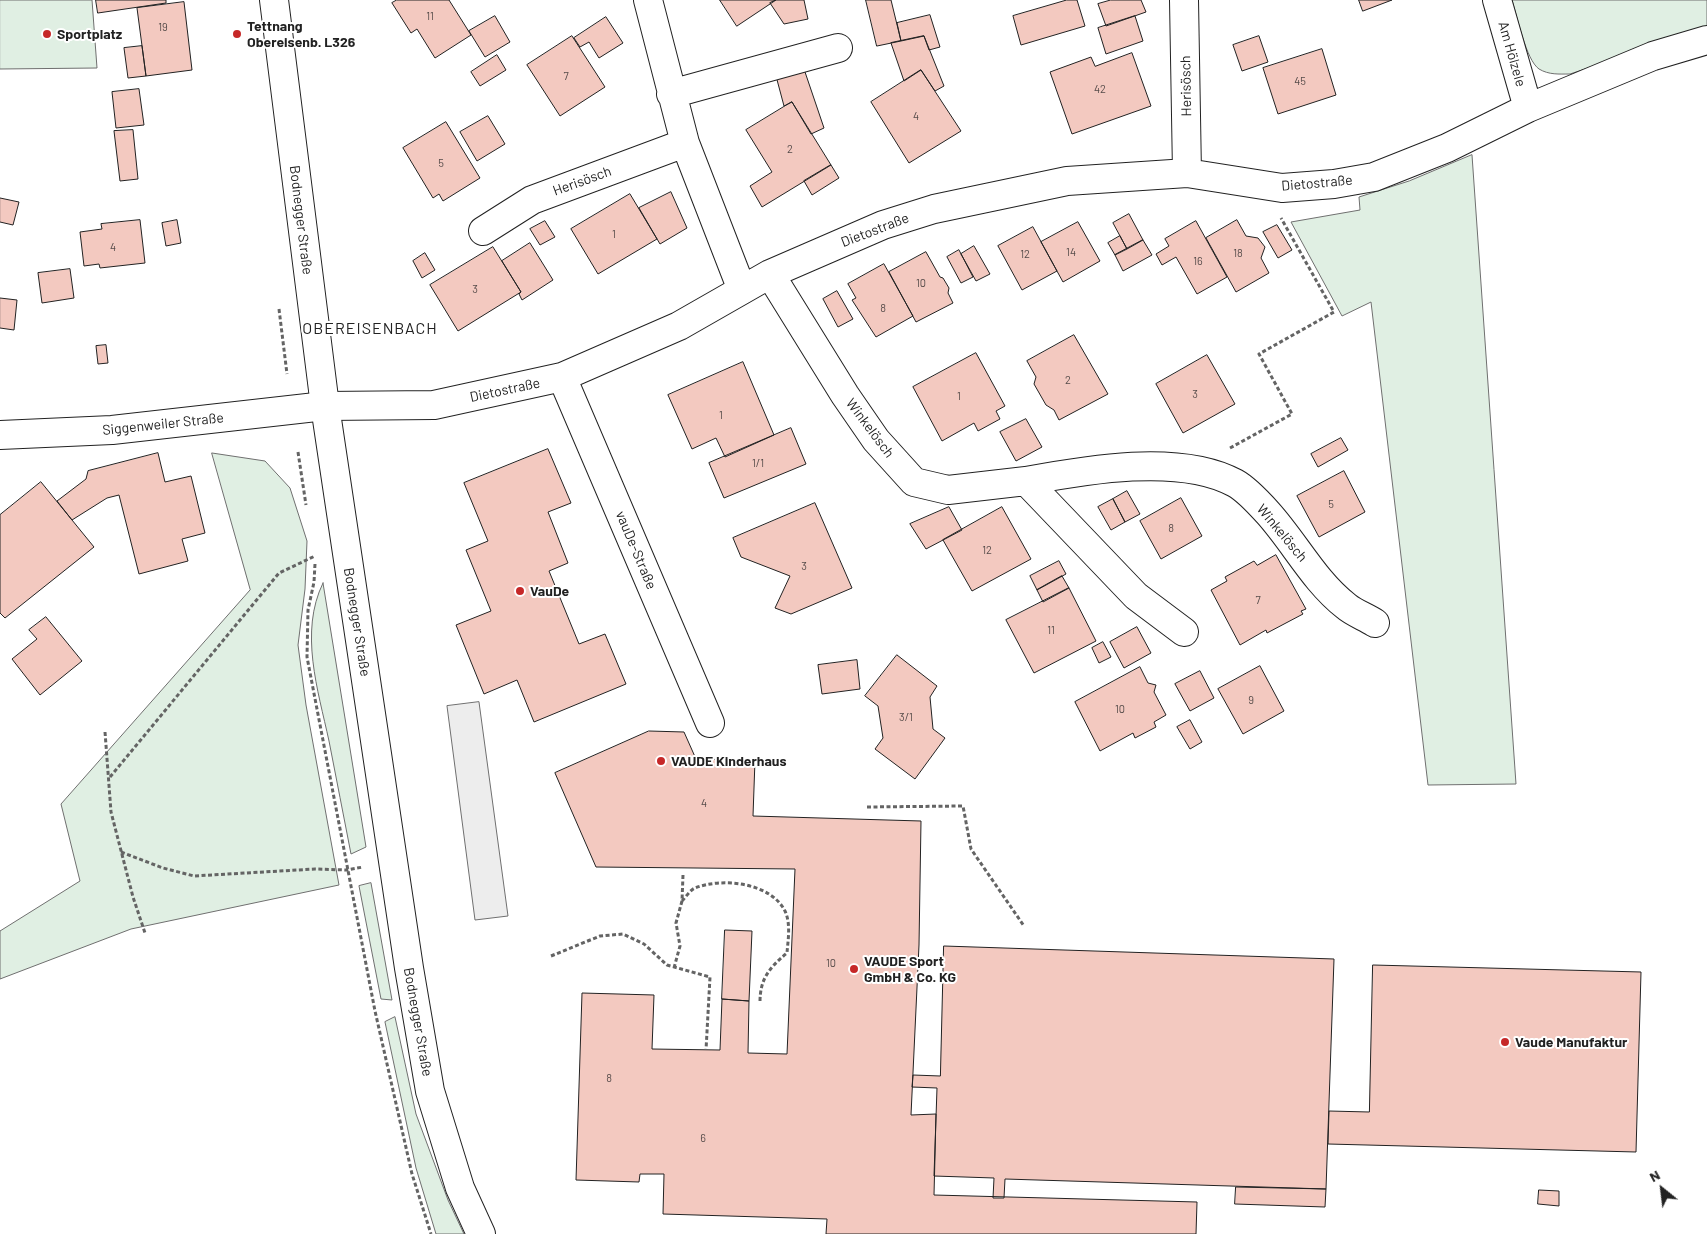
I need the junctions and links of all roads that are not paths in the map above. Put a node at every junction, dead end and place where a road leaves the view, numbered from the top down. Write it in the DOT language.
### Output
graph roads {
  1 [pos="274,0"];
  2 [pos="648,0"];
  3 [pos="1184,0"];
  4 [pos="1497,0"];
  5 [pos="1707,40"];
  6 [pos="838,48"];
  7 [pos="671,94"];
  8 [pos="1528,108"];
  9 [pos="685,143"];
  10 [pos="1187,173"];
  11 [pos="483,230"];
  12 [pos="770,274"];
  13 [pos="742,290"];
  14 [pos="562,377"];
  15 [pos="325,406"];
  16 [pos="0,435"];
  17 [pos="1026,480"];
  18 [pos="1375,623"];
  19 [pos="1184,632"];
  20 [pos="710,722"];
  21 [pos="481,1234"];
  1 -- 15 [label="street, Bodnegger Straße"];
  2 -- 7 [label="street"];
  3 -- 10 [label="street, Herisösch"];
  4 -- 8 [label="street, Am Hölzele"];
  5 -- 8 [label="street, Dietostraße"];
  6 -- 7 [label="street"];
  7 -- 9 [label="street"];
  8 -- 10 [label="street, Dietostraße"];
  9 -- 11 [label="street, Herisösch"];
  9 -- 13 [label="street"];
  10 -- 12 [label="street, Dietostraße"];
  12 -- 13 [label="street, Dietostraße"];
  12 -- 17 [label="street, Winkelösch"];
  13 -- 14 [label="street, Dietostraße"];
  14 -- 15 [label="street, Dietostraße"];
  14 -- 20 [label="street, vauDe-Straße"];
  15 -- 16 [label="street, Siggenweiler Straße"];
  15 -- 21 [label="street, Bodnegger Straße"];
  17 -- 18 [label="street, Winkelösch"];
  17 -- 19 [label="street"];
}
